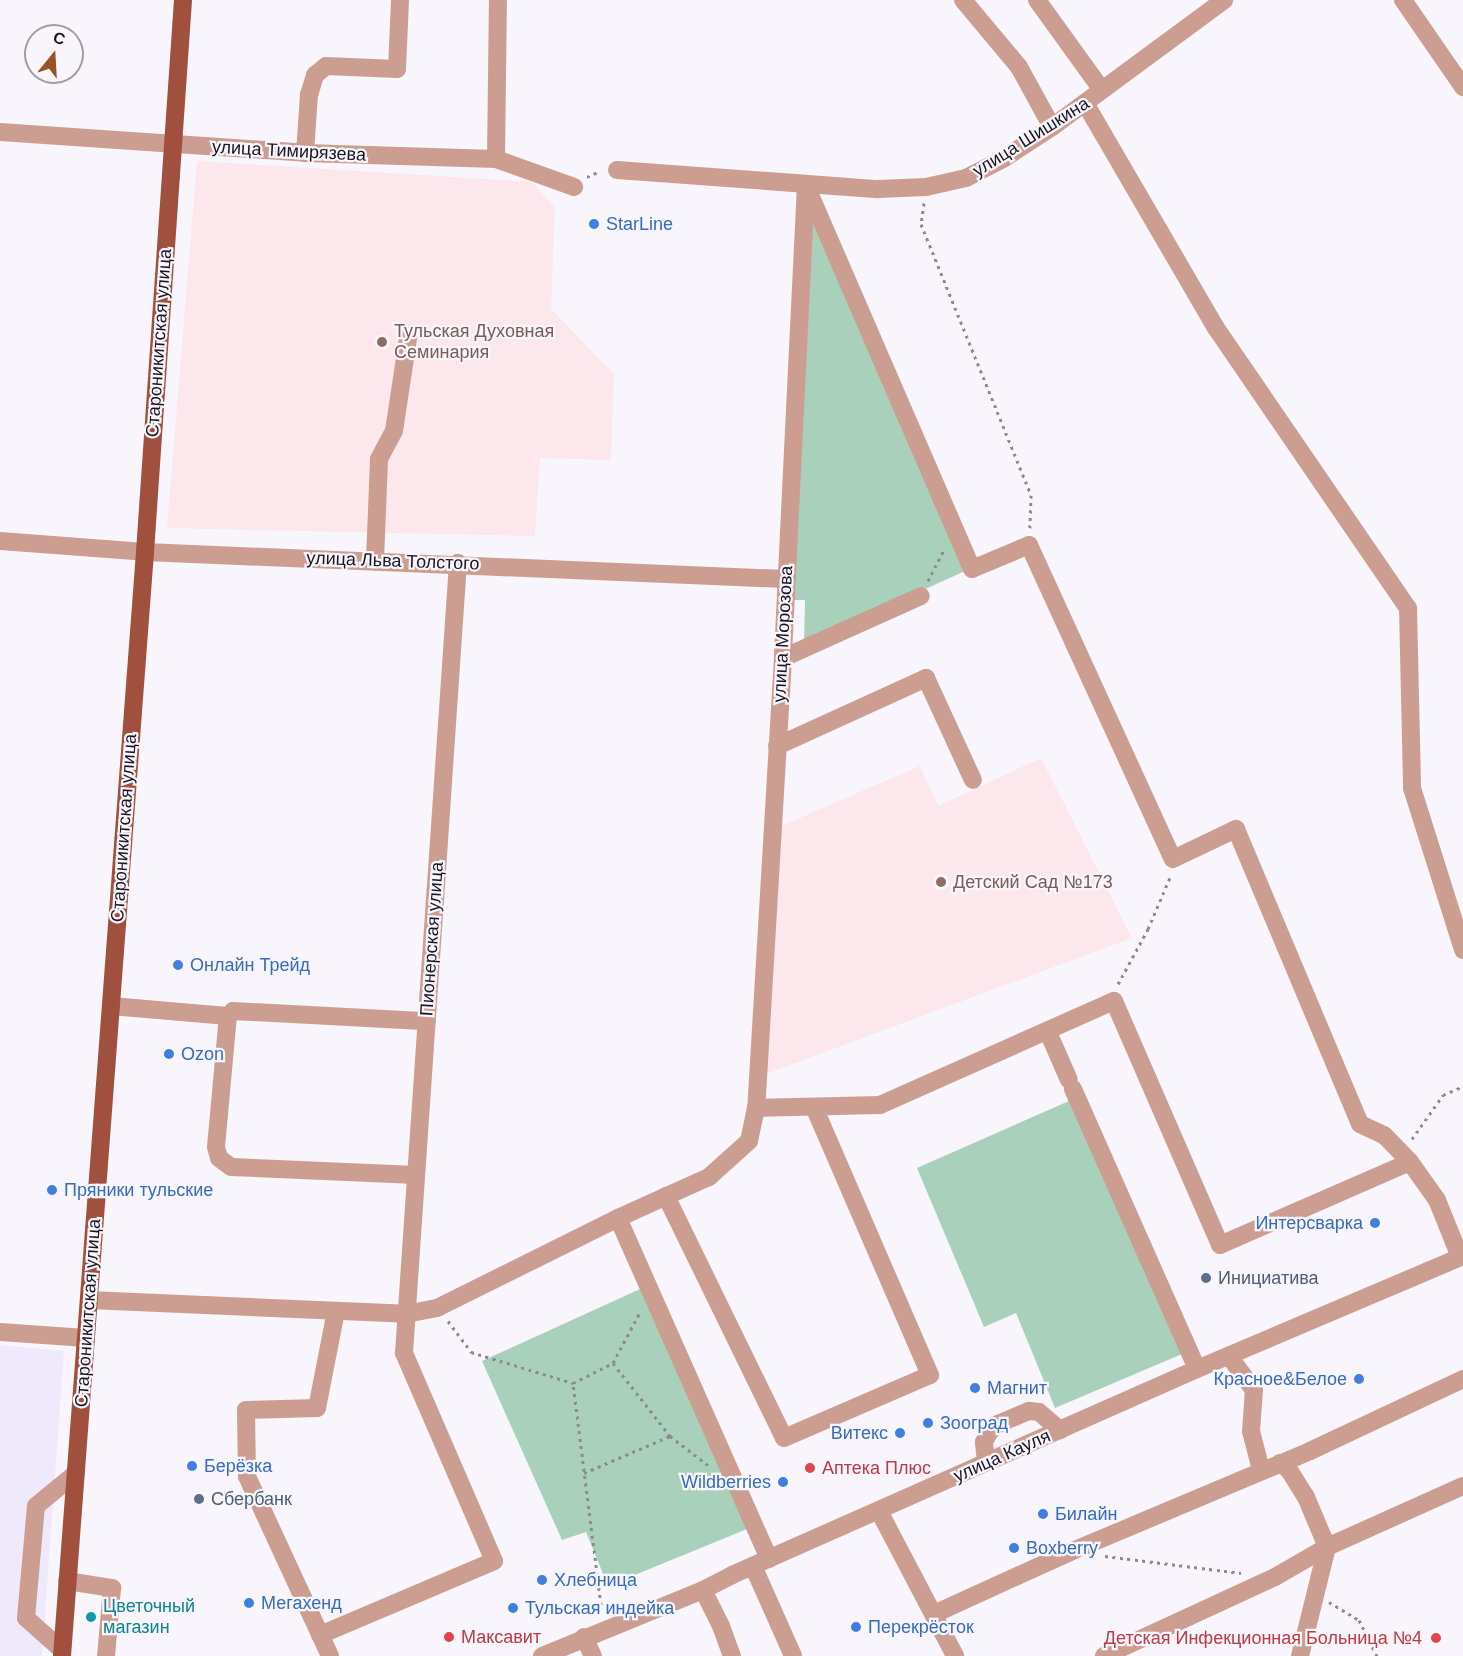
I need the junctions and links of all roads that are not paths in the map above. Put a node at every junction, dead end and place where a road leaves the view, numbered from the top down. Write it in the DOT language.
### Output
graph roads {
  1 [pos="183,0"];
  2 [pos="400,0"];
  3 [pos="498,0"];
  4 [pos="963,0"];
  5 [pos="1038,0"];
  6 [pos="1224,0"];
  7 [pos="1402,0"];
  8 [pos="1463,87"];
  9 [pos="1102,90"];
  10 [pos="1085,103"];
  11 [pos="1052,128"];
  12 [pos="0,132"];
  13 [pos="172,145"];
  14 [pos="305,153"];
  15 [pos="496,159"];
  16 [pos="612,169"];
  17 [pos="806,186"];
  18 [pos="574,187"];
  19 [pos="408,338"];
  20 [pos="0,541"];
  21 [pos="145,552"];
  22 [pos="375,560"];
  23 [pos="458,563"];
  24 [pos="785,579"];
  25 [pos="921,596"];
  26 [pos="783,658"];
  27 [pos="777,746"];
  28 [pos="973,780"];
  29 [pos="1463,950"];
  30 [pos="111,1006"];
  31 [pos="228,1016"];
  32 [pos="427,1021"];
  33 [pos="1048,1032"];
  34 [pos="814,1107"];
  35 [pos="756,1108"];
  36 [pos="1406,1158"];
  37 [pos="416,1175"];
  38 [pos="666,1196"];
  39 [pos="618,1218"];
  40 [pos="1461,1257"];
  41 [pos="89,1300"];
  42 [pos="336,1311"];
  43 [pos="406,1314"];
  44 [pos="0,1332"];
  45 [pos="86,1338"];
  46 [pos="1229,1356"];
  47 [pos="1197,1369"];
  48 [pos="1463,1379"];
  49 [pos="1060,1431"];
  50 [pos="986,1462"];
  51 [pos="1280,1463"];
  52 [pos="1262,1470"];
  53 [pos="76,1473"];
  54 [pos="1463,1486"];
  55 [pos="879,1510"];
  56 [pos="1327,1547"];
  57 [pos="761,1562"];
  58 [pos="67,1581"];
  59 [pos="703,1590"];
  60 [pos="934,1614"];
  61 [pos="320,1635"];
  62 [pos="584,1637"];
  63 [pos="62,1653"];
  64 [pos="106,1656"];
  65 [pos="330,1656"];
  66 [pos="542,1656"];
  67 [pos="593,1656"];
  68 [pos="732,1656"];
  69 [pos="793,1656"];
  70 [pos="955,1656"];
  71 [pos="1104,1656"];
  72 [pos="1300,1656"];
  1 -- 13 [label="main road, Староникитская улица"];
  2 -- 14 [label="street"];
  3 -- 15 [label="street"];
  4 -- 11 [label="street"];
  5 -- 9 [label="street"];
  6 -- 9 [label="street, улица Шишкина"];
  7 -- 8 [label="street"];
  9 -- 10 [label="street, улица Шишкина"];
  10 -- 11 [label="street, улица Шишкина"];
  10 -- 29 [label="street"];
  11 -- 17 [label="street, улица Шишкина"];
  12 -- 13 [label="street, улица Тимирязева"];
  13 -- 14 [label="street, улица Тимирязева"];
  13 -- 21 [label="main road, Староникитская улица"];
  14 -- 15 [label="street, улица Тимирязева"];
  15 -- 18 [label="street, улица Тимирязева"];
  16 -- 17 [label="street, улица Шишкина"];
  17 -- 24 [label="street, улица Морозова"];
  17 -- 36 [label="street"];
  19 -- 22 [label="street"];
  20 -- 21 [label="street, улица Льва Толстого"];
  21 -- 22 [label="street, улица Льва Толстого"];
  21 -- 30 [label="main road, Староникитская улица"];
  22 -- 23 [label="street, улица Льва Толстого"];
  23 -- 24 [label="street, улица Льва Толстого"];
  23 -- 32 [label="street, Пионерская улица"];
  24 -- 26 [label="street, улица Морозова"];
  25 -- 26 [label="street"];
  26 -- 27 [label="street, улица Морозова"];
  27 -- 28 [label="street"];
  27 -- 35 [label="street, улица Морозова"];
  30 -- 31 [label="street"];
  30 -- 41 [label="main road, Староникитская улица"];
  31 -- 32 [label="street"];
  31 -- 37 [label="street"];
  32 -- 37 [label="street, Пионерская улица"];
  33 -- 34 [label="street"];
  33 -- 36 [label="street"];
  33 -- 47 [label="street"];
  34 -- 35 [label="street"];
  34 -- 38 [label="street"];
  35 -- 38 [label="street, улица Морозова"];
  36 -- 40 [label="street"];
  37 -- 43 [label="street, Пионерская улица"];
  38 -- 39 [label="street, улица Морозова"];
  39 -- 43 [label="street, улица Морозова"];
  39 -- 57 [label="street"];
  40 -- 46 [label="street, улица Кауля"];
  41 -- 42 [label="street, улица Морозова"];
  41 -- 45 [label="main road, Староникитская улица"];
  42 -- 43 [label="street, улица Морозова"];
  42 -- 61 [label="street"];
  43 -- 61 [label="street, Пионерская улица"];
  44 -- 45 [label="street"];
  45 -- 53 [label="main road, Староникитская улица"];
  46 -- 47 [label="street, улица Кауля"];
  46 -- 52 [label="street"];
  47 -- 49 [label="street, улица Кауля"];
  48 -- 51 [label="street"];
  49 -- 50 [label="street, улица Кауля"];
  49 -- 50 [label="street"];
  50 -- 55 [label="street, улица Кауля"];
  51 -- 52 [label="street"];
  51 -- 56 [label="street"];
  52 -- 60 [label="street"];
  53 -- 58 [label="main road, Староникитская улица"];
  53 -- 63 [label="street"];
  54 -- 56 [label="street"];
  55 -- 57 [label="street, улица Кауля"];
  55 -- 60 [label="street"];
  56 -- 71 [label="street"];
  56 -- 72 [label="street"];
  57 -- 59 [label="street, улица Кауля"];
  57 -- 69 [label="street"];
  58 -- 63 [label="main road, Староникитская улица"];
  58 -- 64 [label="street"];
  59 -- 62 [label="street, улица Кауля"];
  59 -- 68 [label="street"];
  60 -- 70 [label="street"];
  61 -- 65 [label="street"];
  62 -- 66 [label="street, улица Кауля"];
  62 -- 67 [label="street"];
}
